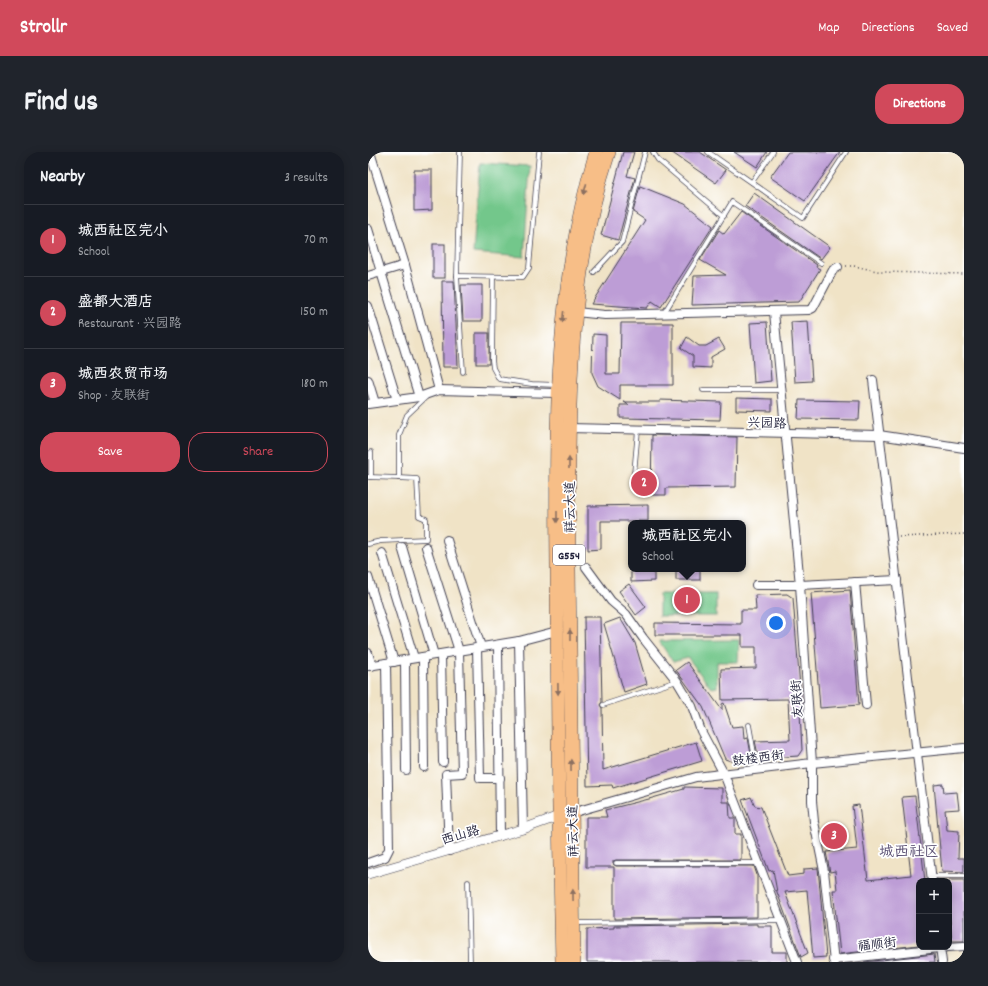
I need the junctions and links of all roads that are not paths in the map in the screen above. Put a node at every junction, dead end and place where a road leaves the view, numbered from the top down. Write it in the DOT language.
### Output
graph roads {
  1 [pos="370,152"];
  2 [pos="460,152"];
  3 [pos="539,152"];
  4 [pos="596,152"];
  5 [pos="609,152"];
  6 [pos="645,152"];
  7 [pos="653,152"];
  8 [pos="708,152"];
  9 [pos="773,152"];
  10 [pos="846,152"];
  11 [pos="752,182"];
  12 [pos="724,216"];
  13 [pos="368,229"];
  14 [pos="821,263"];
  15 [pos="405,265"];
  16 [pos="838,267"];
  17 [pos="381,272"];
  18 [pos="594,272"];
  19 [pos="368,276"];
  20 [pos="457,276"];
  21 [pos="493,277"];
  22 [pos="368,306"];
  23 [pos="576,312"];
  24 [pos="774,312"];
  25 [pos="663,315"];
  26 [pos="463,372"];
  27 [pos="368,380"];
  28 [pos="873,380"];
  29 [pos="558,389"];
  30 [pos="703,390"];
  31 [pos="781,390"];
  32 [pos="435,392"];
  33 [pos="419,397"];
  34 [pos="397,400"];
  35 [pos="372,404"];
  36 [pos="569,428"];
  37 [pos="638,430"];
  38 [pos="785,434"];
  39 [pos="880,436"];
  40 [pos="964,448"];
  41 [pos="371,452"];
  42 [pos="634,474"];
  43 [pos="369,477"];
  44 [pos="399,478"];
  45 [pos="447,540"];
  46 [pos="368,544"];
  47 [pos="402,547"];
  48 [pos="426,547"];
  49 [pos="382,553"];
  50 [pos="586,567"];
  51 [pos="368,577"];
  52 [pos="897,580"];
  53 [pos="855,582"];
  54 [pos="756,585"];
  55 [pos="800,585"];
  56 [pos="557,631"];
  57 [pos="519,641"];
  58 [pos="498,645"];
  59 [pos="479,648"];
  60 [pos="459,651"];
  61 [pos="368,653"];
  62 [pos="437,655"];
  63 [pos="418,658"];
  64 [pos="405,660"];
  65 [pos="390,663"];
  66 [pos="370,666"];
  67 [pos="677,681"];
  68 [pos="603,705"];
  69 [pos="866,705"];
  70 [pos="749,725"];
  71 [pos="964,748"];
  72 [pos="917,753"];
  73 [pos="443,762"];
  74 [pos="812,763"];
  75 [pos="424,767"];
  76 [pos="406,770"];
  77 [pos="757,770"];
  78 [pos="724,774"];
  79 [pos="500,778"];
  80 [pos="565,814"];
  81 [pos="523,829"];
  82 [pos="500,836"];
  83 [pos="449,851"];
  84 [pos="368,863"];
  85 [pos="616,863"];
  86 [pos="759,863"];
  87 [pos="368,874"];
  88 [pos="964,876"];
  89 [pos="932,878"];
  90 [pos="468,882"];
  91 [pos="780,920"];
  92 [pos="574,923"];
  93 [pos="964,946"];
  94 [pos="952,947"];
  95 [pos="920,950"];
  96 [pos="944,950"];
  97 [pos="834,961"];
  98 [pos="470,962"];
  99 [pos="562,962"];
  100 [pos="574,962"];
  101 [pos="798,962"];
  102 [pos="942,962"];
  1 -- 15 [label="street"];
  2 -- 20 [label="lane"];
  3 -- 21 [label="lane"];
  4 -- 29 [label="highway, 祥云大道 / G554, one-way"];
  5 -- 23 [label="highway, 祥云大道 / G554"];
  6 -- 18 [label="lane"];
  7 -- 12 [label="lane"];
  8 -- 11 [label="lane"];
  9 -- 11 [label="lane"];
  10 -- 11 [label="lane"];
  12 -- 14 [label="lane"];
  12 -- 25 [label="lane"];
  13 -- 17 [label="street"];
  15 -- 17 [label="street"];
  15 -- 32 [label="street"];
  16 -- 24 [label="street"];
  17 -- 19 [label="street"];
  17 -- 33 [label="street"];
  20 -- 21 [label="lane"];
  20 -- 26 [label="lane"];
  21 -- 29 [label="lane"];
  22 -- 34 [label="street"];
  23 -- 25 [label="street"];
  23 -- 36 [label="highway, 祥云大道 / G554"];
  24 -- 25 [label="street"];
  24 -- 31 [label="street, 友联街"];
  27 -- 35 [label="street"];
  28 -- 39 [label="street"];
  29 -- 32 [label="street"];
  29 -- 56 [label="highway, 祥云大道 / G554, one-way"];
  30 -- 31 [label="lane"];
  31 -- 38 [label="street, 友联街"];
  32 -- 33 [label="street"];
  32 -- 44 [label="lane"];
  33 -- 34 [label="street"];
  34 -- 35 [label="street"];
  36 -- 37 [label="street, 兴园路"];
  80 -- 36 [label="highway, 祥云大道 / G554, one-way"];
  37 -- 38 [label="street, 兴园路"];
  37 -- 42 [label="lane"];
  38 -- 39 [label="street, 兴园路"];
  38 -- 55 [label="street, 友联街"];
  39 -- 40 [label="street, 兴园路"];
  39 -- 52 [label="street"];
  41 -- 43 [label="lane"];
  43 -- 44 [label="lane"];
  44 -- 46 [label="lane"];
  45 -- 59 [label="street"];
  47 -- 62 [label="street"];
  48 -- 60 [label="street"];
  49 -- 63 [label="street"];
  50 -- 67 [label="street"];
  51 -- 65 [label="street"];
  52 -- 53 [label="street"];
  52 -- 72 [label="street"];
  53 -- 55 [label="street"];
  53 -- 69 [label="street"];
  54 -- 55 [label="street"];
  55 -- 74 [label="street, 友联街"];
  56 -- 57 [label="street"];
  56 -- 80 [label="highway, 祥云大道 / G554, one-way"];
  57 -- 58 [label="street"];
  57 -- 81 [label="street"];
  58 -- 59 [label="street"];
  58 -- 79 [label="street"];
  59 -- 60 [label="street"];
  59 -- 79 [label="street"];
  60 -- 62 [label="street"];
  60 -- 83 [label="street"];
  61 -- 66 [label="street"];
  62 -- 63 [label="street"];
  62 -- 73 [label="street"];
  63 -- 64 [label="street"];
  63 -- 75 [label="street"];
  64 -- 65 [label="street"];
  64 -- 76 [label="street"];
  65 -- 66 [label="street"];
  65 -- 84 [label="street"];
  67 -- 68 [label="lane"];
  67 -- 78 [label="street"];
  70 -- 77 [label="lane"];
  71 -- 72 [label="street, 鼓楼西街"];
  72 -- 74 [label="street, 鼓楼西街"];
  72 -- 89 [label="street"];
  74 -- 77 [label="street, 鼓楼西街"];
  74 -- 97 [label="street, 友联街"];
  77 -- 78 [label="street, 鼓楼西街"];
  78 -- 80 [label="street, 鼓楼西街"];
  78 -- 86 [label="street"];
  79 -- 82 [label="street"];
  80 -- 81 [label="street, 西山路"];
  92 -- 80 [label="highway, 祥云大道 / G554, one-way"];
  80 -- 99 [label="highway, 祥云大道 / G554"];
  81 -- 82 [label="street, 西山路"];
  82 -- 83 [label="street, 西山路"];
  83 -- 87 [label="street, 西山路"];
  85 -- 86 [label="lane"];
  86 -- 91 [label="street"];
  88 -- 89 [label="lane"];
  90 -- 98 [label="lane"];
  91 -- 92 [label="lane"];
  91 -- 101 [label="street"];
  92 -- 100 [label="highway, 祥云大道 / G554"];
  93 -- 94 [label="street, 福顺街"];
  95 -- 97 [label="street, 福顺街"];
  96 -- 102 [label="street"];
}
